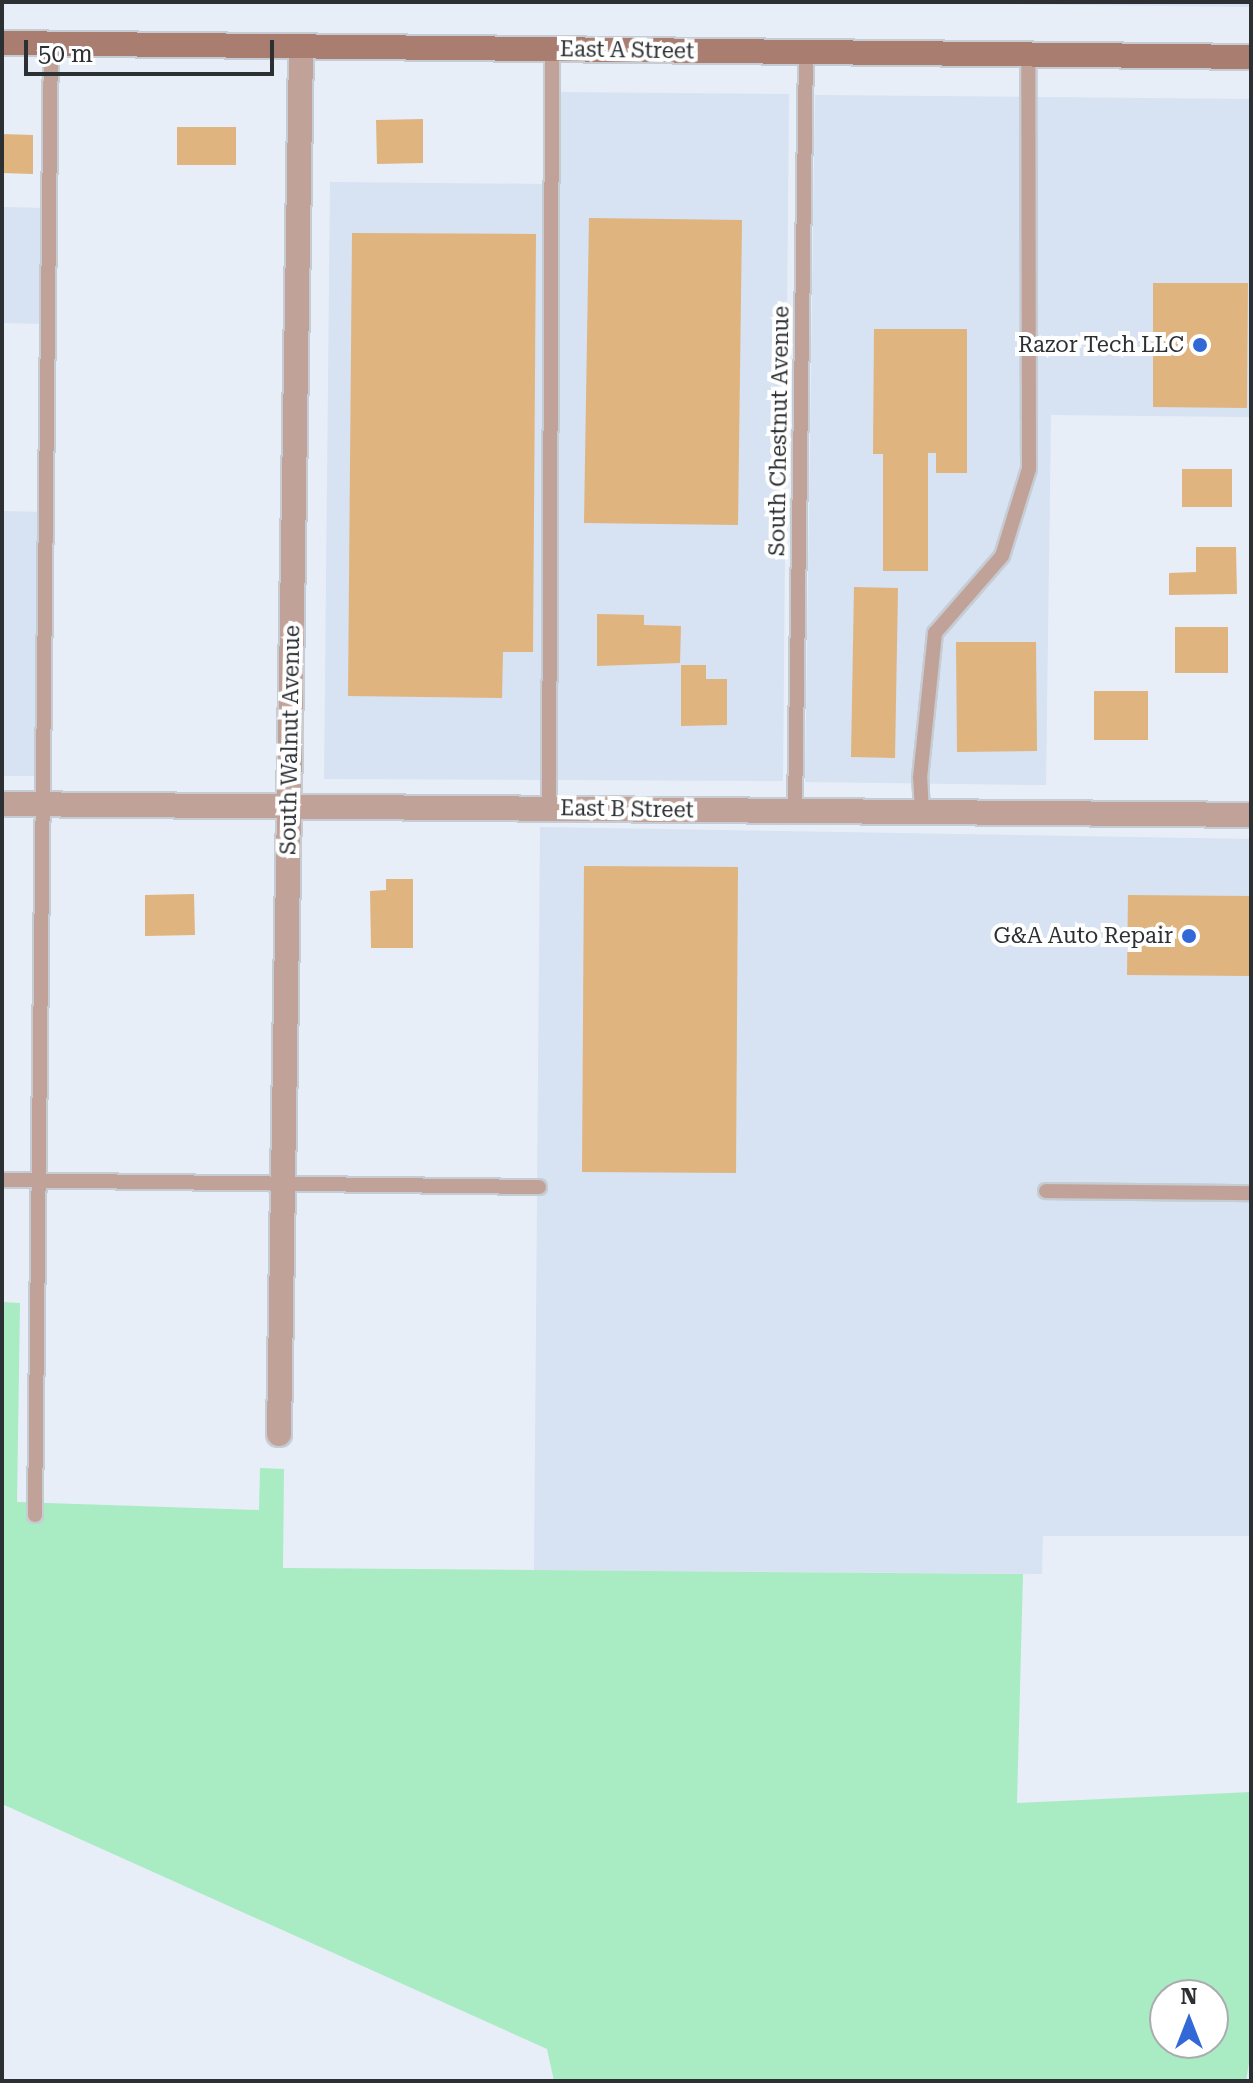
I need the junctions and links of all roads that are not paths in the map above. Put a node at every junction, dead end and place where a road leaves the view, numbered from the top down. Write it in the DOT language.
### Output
graph roads {
  1 [pos="2,43"];
  2 [pos="51,44"];
  3 [pos="301,46"];
  4 [pos="552,49"];
  5 [pos="806,52"];
  6 [pos="1028,55"];
  7 [pos="1251,57"];
  8 [pos="2,804"];
  9 [pos="39,804"];
  10 [pos="289,806"];
  11 [pos="549,809"];
  12 [pos="795,811"];
  13 [pos="922,812"];
  14 [pos="1251,815"];
  15 [pos="2,1180"];
  16 [pos="37,1182"];
  17 [pos="283,1185"];
  18 [pos="539,1187"];
  19 [pos="1046,1191"];
  20 [pos="1251,1193"];
  21 [pos="279,1434"];
  22 [pos="35,1515"];
  1 -- 2 [label="main road, East A Street"];
  2 -- 3 [label="main road, East A Street"];
  2 -- 9 [label="lane"];
  3 -- 4 [label="main road, East A Street"];
  3 -- 10 [label="street, South Walnut Avenue"];
  4 -- 5 [label="main road, East A Street"];
  4 -- 11 [label="lane"];
  5 -- 6 [label="main road, East A Street"];
  5 -- 12 [label="lane, South Chestnut Avenue"];
  6 -- 7 [label="main road, East A Street"];
  6 -- 13 [label="lane"];
  8 -- 9 [label="street, East B Street"];
  9 -- 10 [label="street, East B Street"];
  9 -- 16 [label="lane"];
  10 -- 11 [label="street, East B Street"];
  10 -- 17 [label="street, South Walnut Avenue"];
  11 -- 12 [label="street, East B Street"];
  12 -- 13 [label="street, East B Street"];
  13 -- 14 [label="street, East B Street"];
  15 -- 16 [label="lane"];
  16 -- 17 [label="lane"];
  16 -- 22 [label="lane"];
  17 -- 18 [label="lane"];
  17 -- 21 [label="street, South Walnut Avenue"];
  19 -- 20 [label="lane"];
}
